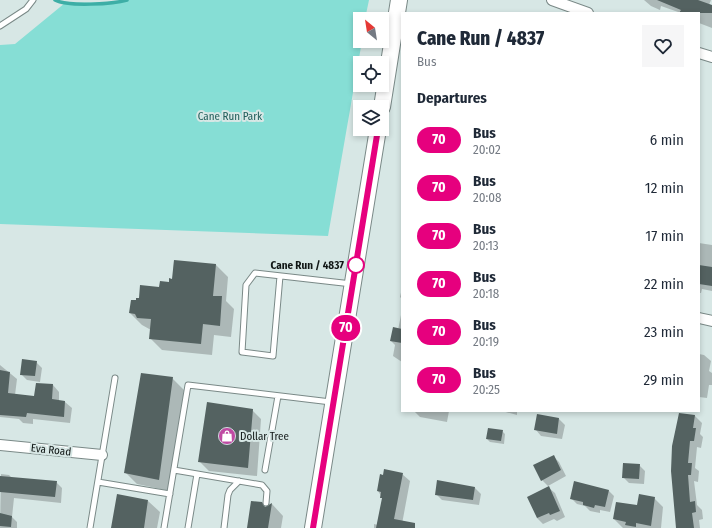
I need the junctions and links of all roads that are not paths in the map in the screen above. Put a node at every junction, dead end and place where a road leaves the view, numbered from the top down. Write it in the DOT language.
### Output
graph roads {
  1 [pos="34,0"];
  2 [pos="399,0"];
  3 [pos="552,0"];
  4 [pos="585,12"];
  5 [pos="0,26"];
  6 [pos="700,53"];
  7 [pos="712,57"];
  8 [pos="383,100"];
  9 [pos="377,136"];
  10 [pos="280,276"];
  11 [pos="353,284"];
  12 [pos="700,318"];
  13 [pos="712,320"];
  14 [pos="115,378"];
  15 [pos="278,396"];
  16 [pos="334,402"];
  17 [pos="0,445"];
  18 [pos="102,455"];
  19 [pos="174,470"];
  20 [pos="265,470"];
  21 [pos="197,474"];
  22 [pos="239,481"];
  23 [pos="98,482"];
  24 [pos="170,494"];
  25 [pos="266,503"];
  26 [pos="90,528"];
  27 [pos="164,528"];
  28 [pos="188,528"];
  29 [pos="224,528"];
  30 [pos="313,528"];
  1 -- 5 [label="lane"];
  2 -- 8 [label="highway"];
  3 -- 4 [label="street"];
  6 -- 7 [label="street"];
  9 -- 11 [label="highway"];
  10 -- 10 [label="lane"];
  10 -- 11 [label="lane"];
  11 -- 16 [label="highway"];
  12 -- 13 [label="street"];
  14 -- 18 [label="lane"];
  15 -- 16 [label="lane"];
  15 -- 19 [label="lane"];
  15 -- 20 [label="lane"];
  16 -- 30 [label="highway"];
  17 -- 18 [label="street, Eva Road"];
  18 -- 23 [label="lane"];
  19 -- 21 [label="lane"];
  19 -- 24 [label="lane"];
  21 -- 22 [label="lane"];
  21 -- 28 [label="lane"];
  22 -- 25 [label="lane"];
  22 -- 29 [label="lane"];
  23 -- 24 [label="lane"];
  23 -- 26 [label="lane"];
  24 -- 27 [label="lane"];
}
